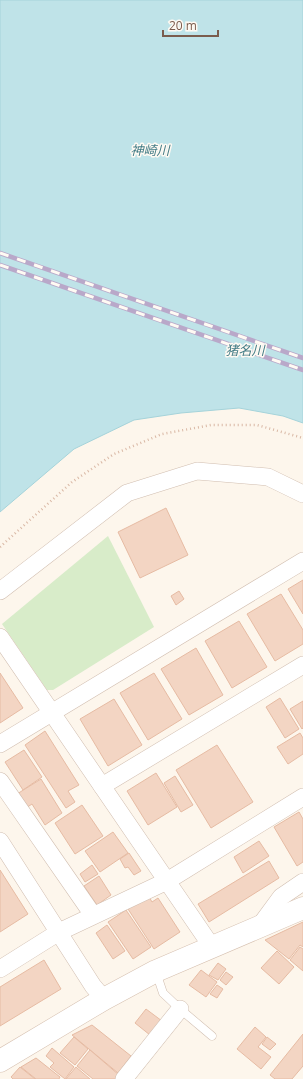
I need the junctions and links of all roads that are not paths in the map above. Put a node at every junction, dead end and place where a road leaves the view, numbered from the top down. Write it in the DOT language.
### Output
graph roads {
  1 [pos="303,494"];
  2 [pos="303,561"];
  3 [pos="0,591"];
  4 [pos="0,637"];
  5 [pos="303,665"];
  6 [pos="52,712"];
  7 [pos="0,744"];
  8 [pos="0,781"];
  9 [pos="102,786"];
  10 [pos="303,797"];
  11 [pos="0,841"];
  12 [pos="167,881"];
  13 [pos="303,882"];
  14 [pos="303,908"];
  15 [pos="93,915"];
  16 [pos="258,927"];
  17 [pos="59,932"];
  18 [pos="212,947"];
  19 [pos="0,969"];
  20 [pos="156,971"];
  21 [pos="104,999"];
  22 [pos="180,1009"];
  23 [pos="212,1036"];
  24 [pos="0,1061"];
  25 [pos="124,1079"];
  1 -- 3 [label="street"];
  2 -- 6 [label="street"];
  4 -- 6 [label="street"];
  5 -- 9 [label="street"];
  6 -- 7 [label="street"];
  6 -- 9 [label="street"];
  8 -- 15 [label="street"];
  9 -- 12 [label="street"];
  10 -- 12 [label="street"];
  11 -- 17 [label="street"];
  12 -- 15 [label="street"];
  12 -- 18 [label="street"];
  13 -- 16 [label="street"];
  14 -- 16 [label="street"];
  15 -- 17 [label="street"];
  16 -- 18 [label="street"];
  17 -- 19 [label="street"];
  17 -- 21 [label="street"];
  18 -- 20 [label="street"];
  20 -- 21 [label="street"];
  20 -- 22 [label="lane"];
  21 -- 24 [label="street"];
  22 -- 23 [label="lane"];
  22 -- 25 [label="street"];
}
